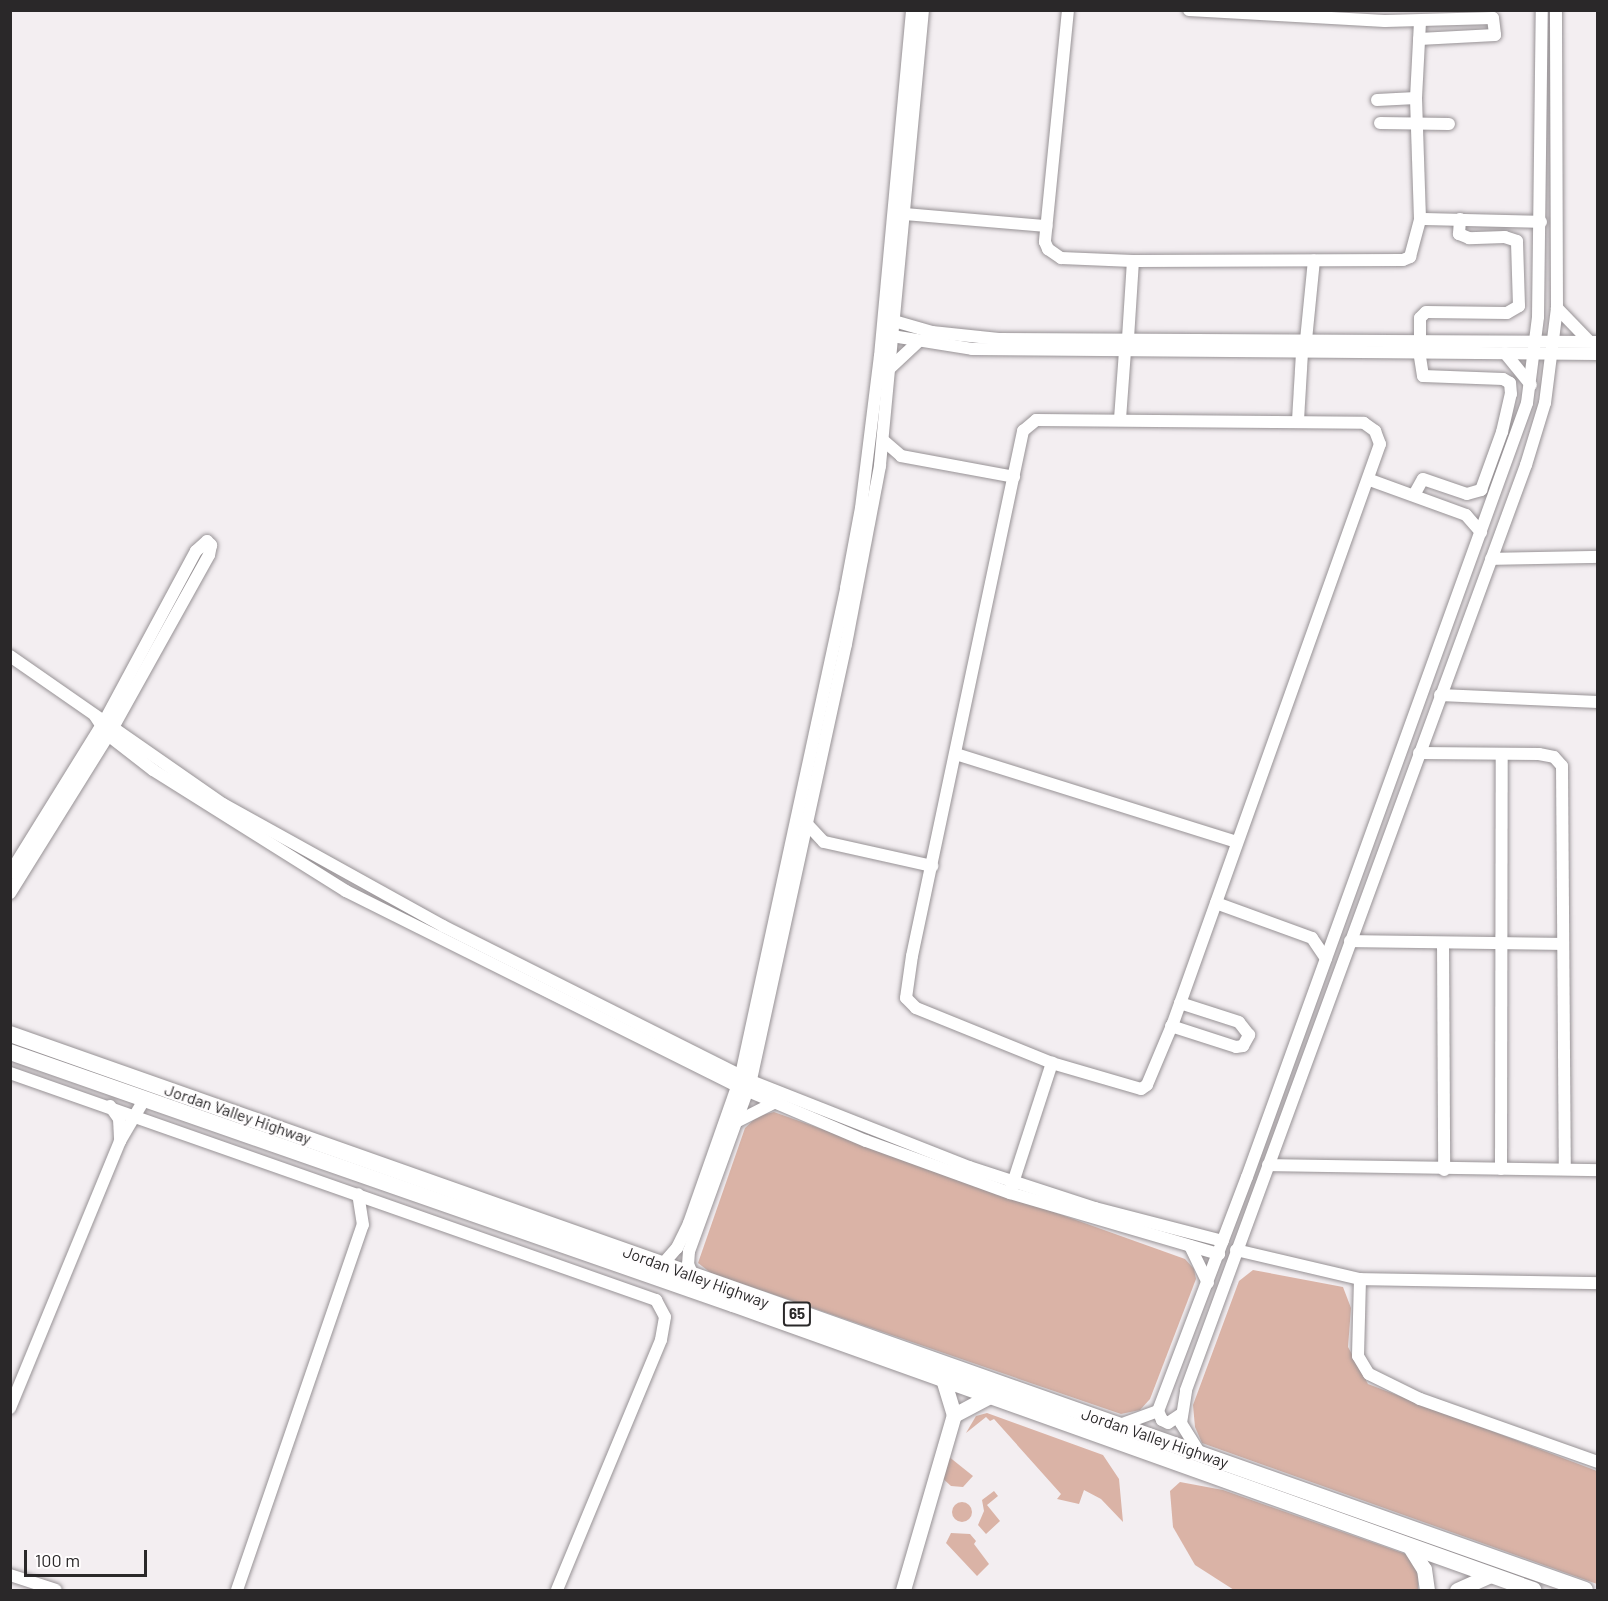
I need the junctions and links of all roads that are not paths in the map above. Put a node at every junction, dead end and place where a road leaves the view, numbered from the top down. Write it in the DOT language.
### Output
graph roads {
  1 [pos="912,10"];
  2 [pos="923,10"];
  3 [pos="1068,10"];
  4 [pos="1189,10"];
  5 [pos="1542,10"];
  6 [pos="1556,10"];
  7 [pos="1298,14"];
  8 [pos="1317,15"];
  9 [pos="1420,21"];
  10 [pos="1419,39"];
  11 [pos="1416,98"];
  12 [pos="1377,100"];
  13 [pos="1380,123"];
  14 [pos="1417,123"];
  15 [pos="1449,124"];
  16 [pos="905,214"];
  17 [pos="1420,219"];
  18 [pos="1460,219"];
  19 [pos="1541,222"];
  20 [pos="1046,226"];
  21 [pos="1314,260"];
  22 [pos="1133,261"];
  23 [pos="896,302"];
  24 [pos="1557,308"];
  25 [pos="1538,317"];
  26 [pos="889,320"];
  27 [pos="915,327"];
  28 [pos="888,335"];
  29 [pos="1306,340"];
  30 [pos="1536,340"];
  31 [pos="1555,340"];
  32 [pos="1515,341"];
  33 [pos="1593,341"];
  34 [pos="918,342"];
  35 [pos="1127,345"];
  36 [pos="1419,346"];
  37 [pos="1302,353"];
  38 [pos="1504,353"];
  39 [pos="1535,354"];
  40 [pos="1553,354"];
  41 [pos="1598,354"];
  42 [pos="890,369"];
  43 [pos="1531,385"];
  44 [pos="1120,419"];
  45 [pos="1298,420"];
  46 [pos="884,441"];
  47 [pos="901,456"];
  48 [pos="880,466"];
  49 [pos="1014,477"];
  50 [pos="1370,480"];
  51 [pos="1414,495"];
  52 [pos="1491,505"];
  53 [pos="1466,515"];
  54 [pos="1481,532"];
  55 [pos="1598,557"];
  56 [pos="1491,559"];
  57 [pos="10,656"];
  58 [pos="1440,695"];
  59 [pos="1598,702"];
  60 [pos="104,725"];
  61 [pos="1419,753"];
  62 [pos="956,754"];
  63 [pos="1502,754"];
  64 [pos="1376,823"];
  65 [pos="1392,823"];
  66 [pos="808,825"];
  67 [pos="824,842"];
  68 [pos="1236,842"];
  69 [pos="802,852"];
  70 [pos="932,866"];
  71 [pos="10,873"];
  72 [pos="10,893"];
  73 [pos="1216,903"];
  74 [pos="1337,927"];
  75 [pos="1312,938"];
  76 [pos="1350,942"];
  77 [pos="1501,942"];
  78 [pos="1443,943"];
  79 [pos="1561,944"];
  80 [pos="1326,959"];
  81 [pos="1180,1003"];
  82 [pos="1171,1026"];
  83 [pos="10,1034"];
  84 [pos="10,1052"];
  85 [pos="757,1061"];
  86 [pos="1052,1063"];
  87 [pos="11,1075"];
  88 [pos="744,1083"];
  89 [pos="771,1089"];
  90 [pos="144,1100"];
  91 [pos="773,1103"];
  92 [pos="110,1106"];
  93 [pos="137,1117"];
  94 [pos="738,1121"];
  95 [pos="257,1140"];
  96 [pos="120,1141"];
  97 [pos="251,1157"];
  98 [pos="1268,1165"];
  99 [pos="1501,1169"];
  100 [pos="1565,1169"];
  101 [pos="1444,1170"];
  102 [pos="1598,1170"];
  103 [pos="1011,1187"];
  104 [pos="358,1194"];
  105 [pos="385,1204"];
  106 [pos="1232,1217"];
  107 [pos="363,1225"];
  108 [pos="1201,1235"];
  109 [pos="1223,1241"];
  110 [pos="1190,1246"];
  111 [pos="1236,1250"];
  112 [pos="1219,1254"];
  113 [pos="662,1265"];
  114 [pos="693,1276"];
  115 [pos="1360,1279"];
  116 [pos="1598,1282"];
  117 [pos="1208,1283"];
  118 [pos="735,1298"];
  119 [pos="943,1380"];
  120 [pos="988,1397"];
  121 [pos="10,1408"];
  122 [pos="1158,1411"];
  123 [pos="954,1415"];
  124 [pos="1180,1415"];
  125 [pos="1120,1425"];
  126 [pos="1162,1439"];
  127 [pos="1199,1452"];
  128 [pos="1157,1456"];
  129 [pos="1598,1462"];
  130 [pos="1410,1547"];
  131 [pos="10,1575"];
  132 [pos="1489,1576"];
  133 [pos="56,1590"];
  134 [pos="237,1590"];
  135 [pos="557,1590"];
  136 [pos="903,1590"];
  137 [pos="1426,1590"];
  138 [pos="1456,1590"];
  139 [pos="1533,1590"];
  140 [pos="1585,1590"];
  1 -- 26 [label="street"];
  2 -- 16 [label="street"];
  3 -- 20 [label="street"];
  4 -- 7 [label="street"];
  5 -- 19 [label="street"];
  6 -- 24 [label="street"];
  7 -- 8 [label="street"];
  8 -- 9 [label="street"];
  9 -- 10 [label="street"];
  9 -- 10 [label="street"];
  10 -- 11 [label="street"];
  11 -- 12 [label="street"];
  11 -- 14 [label="street"];
  13 -- 14 [label="street"];
  14 -- 15 [label="street"];
  14 -- 17 [label="street"];
  16 -- 20 [label="street"];
  16 -- 23 [label="street"];
  17 -- 18 [label="street"];
  17 -- 21 [label="street"];
  18 -- 19 [label="street"];
  18 -- 36 [label="street"];
  19 -- 25 [label="street"];
  20 -- 22 [label="street"];
  21 -- 22 [label="street"];
  21 -- 29 [label="street"];
  22 -- 35 [label="street"];
  23 -- 26 [label="street"];
  23 -- 27 [label="street"];
  24 -- 31 [label="street"];
  24 -- 33 [label="street"];
  25 -- 30 [label="street"];
  25 -- 32 [label="street"];
  26 -- 27 [label="street"];
  26 -- 28 [label="street"];
  27 -- 35 [label="street"];
  28 -- 34 [label="street"];
  28 -- 42 [label="street"];
  28 -- 88 [label="street"];
  29 -- 35 [label="street"];
  29 -- 36 [label="street"];
  30 -- 31 [label="street"];
  30 -- 32 [label="street"];
  30 -- 39 [label="street"];
  31 -- 33 [label="street"];
  31 -- 40 [label="street"];
  32 -- 36 [label="street"];
  34 -- 35 [label="street"];
  34 -- 42 [label="street"];
  35 -- 37 [label="street"];
  35 -- 44 [label="street"];
  36 -- 37 [label="street"];
  36 -- 38 [label="street"];
  36 -- 51 [label="street"];
  37 -- 45 [label="street"];
  38 -- 39 [label="street"];
  38 -- 43 [label="street"];
  39 -- 40 [label="street"];
  39 -- 43 [label="street"];
  40 -- 41 [label="street"];
  40 -- 56 [label="street"];
  42 -- 46 [label="street"];
  43 -- 52 [label="street"];
  44 -- 45 [label="street"];
  44 -- 49 [label="street"];
  45 -- 50 [label="street"];
  46 -- 47 [label="street"];
  46 -- 48 [label="street"];
  47 -- 48 [label="street"];
  47 -- 49 [label="street"];
  48 -- 66 [label="street"];
  49 -- 62 [label="street"];
  50 -- 51 [label="street"];
  50 -- 68 [label="street"];
  51 -- 53 [label="street"];
  52 -- 53 [label="street"];
  52 -- 54 [label="street"];
  53 -- 54 [label="street"];
  54 -- 64 [label="street"];
  55 -- 56 [label="street"];
  56 -- 58 [label="street"];
  57 -- 60 [label="street"];
  58 -- 59 [label="street"];
  58 -- 61 [label="street"];
  60 -- 60 [label="street"];
  60 -- 71 [label="street"];
  60 -- 72 [label="street"];
  60 -- 88 [label="street"];
  61 -- 63 [label="street"];
  61 -- 65 [label="street"];
  62 -- 68 [label="street"];
  62 -- 70 [label="street"];
  63 -- 77 [label="street"];
  63 -- 79 [label="street"];
  64 -- 65 [label="street"];
  64 -- 74 [label="street"];
  65 -- 76 [label="street"];
  66 -- 67 [label="street"];
  66 -- 69 [label="street"];
  67 -- 69 [label="street"];
  67 -- 70 [label="street"];
  68 -- 73 [label="street"];
  69 -- 85 [label="street"];
  70 -- 86 [label="street"];
  73 -- 75 [label="street"];
  73 -- 81 [label="street"];
  74 -- 75 [label="street"];
  74 -- 80 [label="street"];
  75 -- 80 [label="street"];
  76 -- 78 [label="street"];
  76 -- 98 [label="street"];
  77 -- 78 [label="street"];
  77 -- 79 [label="street"];
  77 -- 99 [label="street"];
  78 -- 101 [label="street"];
  79 -- 100 [label="street"];
  80 -- 106 [label="street"];
  81 -- 82 [label="street"];
  81 -- 82 [label="street"];
  82 -- 86 [label="street"];
  83 -- 113 [label="highway, Jordan Valley Highway / 65"];
  84 -- 90 [label="highway, Jordan Valley Highway / 65"];
  85 -- 88 [label="street"];
  85 -- 89 [label="street"];
  86 -- 103 [label="street"];
  87 -- 92 [label="street"];
  88 -- 89 [label="street"];
  88 -- 91 [label="street"];
  88 -- 94 [label="street"];
  88 -- 113 [label="street"];
  89 -- 103 [label="street"];
  90 -- 93 [label="street"];
  90 -- 95 [label="highway, Jordan Valley Highway / 65"];
  91 -- 94 [label="street"];
  91 -- 103 [label="street"];
  92 -- 93 [label="street"];
  92 -- 96 [label="street"];
  93 -- 96 [label="street"];
  93 -- 97 [label="street"];
  94 -- 114 [label="street"];
  95 -- 97 [label="street"];
  95 -- 118 [label="highway, Jordan Valley Highway / 65"];
  96 -- 121 [label="street"];
  97 -- 104 [label="street"];
  98 -- 101 [label="street"];
  98 -- 111 [label="street"];
  99 -- 100 [label="street"];
  99 -- 101 [label="street"];
  100 -- 102 [label="street"];
  103 -- 108 [label="street"];
  103 -- 110 [label="street"];
  104 -- 105 [label="street"];
  104 -- 107 [label="street"];
  105 -- 107 [label="street"];
  105 -- 135 [label="street"];
  106 -- 108 [label="street"];
  106 -- 109 [label="street"];
  107 -- 134 [label="street"];
  108 -- 109 [label="street"];
  109 -- 112 [label="street"];
  110 -- 112 [label="street"];
  110 -- 117 [label="street"];
  111 -- 115 [label="street"];
  111 -- 124 [label="street"];
  112 -- 117 [label="street"];
  113 -- 114 [label="highway, Jordan Valley Highway / 65"];
  114 -- 118 [label="highway, Jordan Valley Highway / 65"];
  115 -- 116 [label="street"];
  115 -- 129 [label="street"];
  117 -- 122 [label="street"];
  118 -- 119 [label="highway, Jordan Valley Highway / 65"];
  118 -- 125 [label="highway, Jordan Valley Highway / 65"];
  119 -- 120 [label="highway, Jordan Valley Highway / 65"];
  119 -- 123 [label="main road"];
  120 -- 123 [label="main road"];
  120 -- 128 [label="highway, Jordan Valley Highway / 65"];
  122 -- 124 [label="street"];
  122 -- 125 [label="street"];
  123 -- 136 [label="main road"];
  124 -- 127 [label="street"];
  125 -- 126 [label="highway, Jordan Valley Highway / 65"];
  126 -- 127 [label="highway, Jordan Valley Highway / 65"];
  126 -- 128 [label="highway"];
  127 -- 140 [label="highway, Jordan Valley Highway / 65"];
  128 -- 130 [label="highway, Jordan Valley Highway / 65"];
  130 -- 132 [label="highway, Jordan Valley Highway / 65"];
  130 -- 137 [label="main road"];
  131 -- 133 [label="street"];
  132 -- 138 [label="main road"];
  132 -- 139 [label="highway, Jordan Valley Highway / 65"];
}
